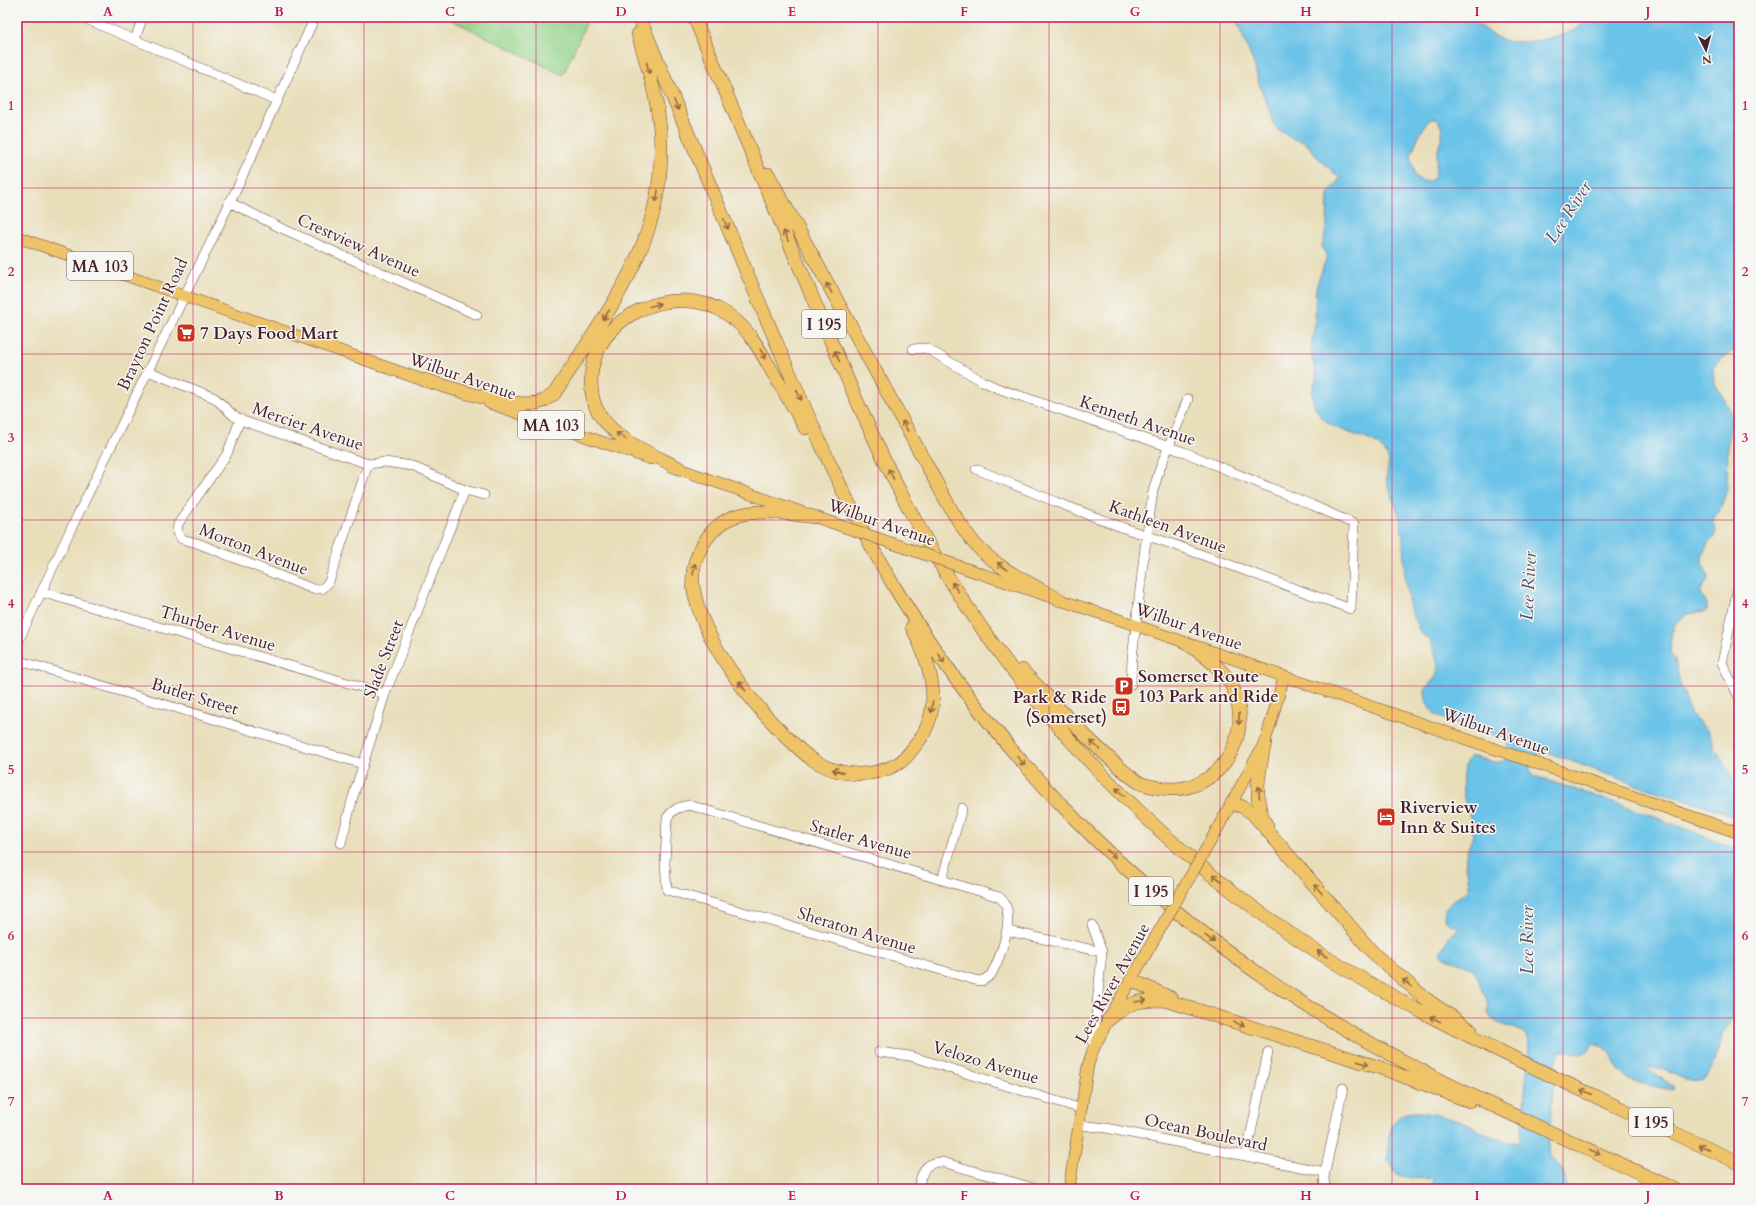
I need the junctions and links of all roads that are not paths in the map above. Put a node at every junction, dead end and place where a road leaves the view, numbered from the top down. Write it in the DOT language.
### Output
graph roads {
  1 [pos="81,17"];
  2 [pos="143,17"];
  3 [pos="315,17"];
  4 [pos="633,17"];
  5 [pos="639,17"];
  6 [pos="694,17"];
  7 [pos="135,39"];
  8 [pos="727,97"];
  9 [pos="276,100"];
  10 [pos="230,202"];
  11 [pos="17,237"];
  12 [pos="183,297"];
  13 [pos="477,315"];
  14 [pos="913,349"];
  15 [pos="148,372"];
  16 [pos="424,380"];
  17 [pos="1188,399"];
  18 [pos="240,420"];
  19 [pos="1169,447"];
  20 [pos="368,464"];
  21 [pos="679,468"];
  22 [pos="976,469"];
  23 [pos="841,489"];
  24 [pos="465,490"];
  25 [pos="484,495"];
  26 [pos="814,517"];
  27 [pos="1147,535"];
  28 [pos="883,566"];
  29 [pos="1739,583"];
  30 [pos="41,592"];
  31 [pos="1060,600"];
  32 [pos="1351,609"];
  33 [pos="976,620"];
  34 [pos="1136,626"];
  35 [pos="17,644"];
  36 [pos="1188,644"];
  37 [pos="17,660"];
  38 [pos="1284,677"];
  39 [pos="1131,684"];
  40 [pos="385,694"];
  41 [pos="1739,697"];
  42 [pos="1264,742"];
  43 [pos="363,764"];
  44 [pos="1232,804"];
  45 [pos="962,808"];
  46 [pos="1739,833"];
  47 [pos="1277,840"];
  48 [pos="341,842"];
  49 [pos="942,880"];
  50 [pos="667,890"];
  51 [pos="1092,925"];
  52 [pos="1008,931"];
  53 [pos="1102,952"];
  54 [pos="1131,980"];
  55 [pos="1202,1012"];
  56 [pos="1108,1020"];
  57 [pos="1093,1050"];
  58 [pos="879,1052"];
  59 [pos="1268,1052"];
  60 [pos="1507,1055"];
  61 [pos="1343,1088"];
  62 [pos="1082,1109"];
  63 [pos="1513,1114"];
  64 [pos="1080,1125"];
  65 [pos="1246,1156"];
  66 [pos="1739,1163"];
  67 [pos="1325,1172"];
  68 [pos="918,1189"];
  69 [pos="1037,1189"];
  70 [pos="1068,1189"];
  71 [pos="1325,1189"];
  72 [pos="1674,1189"];
  1 -- 7 [label="street"];
  2 -- 7 [label="street"];
  3 -- 9 [label="street, Brayton Point Road"];
  4 -- 16 [label="highway, one-way"];
  5 -- 23 [label="highway, I 195, one-way"];
  6 -- 8 [label="highway, I 195"];
  7 -- 9 [label="street"];
  31 -- 8 [label="highway, one-way"];
  33 -- 8 [label="highway, I 195, one-way"];
  9 -- 10 [label="street, Brayton Point Road"];
  10 -- 12 [label="street, Brayton Point Road"];
  10 -- 13 [label="street, Crestview Avenue"];
  11 -- 12 [label="main road, Wilbur Avenue / MA 103"];
  12 -- 15 [label="street, Brayton Point Road"];
  12 -- 16 [label="main road, Wilbur Avenue / MA 103"];
  14 -- 19 [label="street, Kenneth Avenue"];
  15 -- 18 [label="street, Mercier Avenue"];
  15 -- 30 [label="street, Brayton Point Road"];
  16 -- 21 [label="main road, Wilbur Avenue / MA 103"];
  17 -- 19 [label="street"];
  18 -- 20 [label="street, Mercier Avenue"];
  18 -- 20 [label="street, Morton Avenue"];
  19 -- 27 [label="street"];
  19 -- 32 [label="street, Kenneth Avenue"];
  20 -- 24 [label="street, Mercier Avenue"];
  21 -- 23 [label="highway, one-way"];
  21 -- 26 [label="main road, Wilbur Avenue / MA 103"];
  22 -- 27 [label="street, Kathleen Avenue"];
  23 -- 28 [label="highway, I 195"];
  24 -- 25 [label="street, Mercier Avenue"];
  24 -- 40 [label="street, Slade Street"];
  28 -- 26 [label="highway, one-way"];
  26 -- 31 [label="main road, Wilbur Avenue / MA 103, bridge"];
  27 -- 32 [label="street, Kathleen Avenue"];
  27 -- 34 [label="street"];
  28 -- 63 [label="highway, I 195, one-way"];
  29 -- 41 [label="street"];
  30 -- 35 [label="street, Brayton Point Road"];
  30 -- 40 [label="street, Thurber Avenue"];
  31 -- 34 [label="main road, Wilbur Avenue / MA 103"];
  36 -- 33 [label="highway, one-way"];
  60 -- 33 [label="highway, I 195, one-way"];
  34 -- 36 [label="main road, Wilbur Avenue / MA 103"];
  34 -- 39 [label="street"];
  36 -- 38 [label="main road, Wilbur Avenue / MA 103"];
  37 -- 43 [label="street, Butler Street"];
  38 -- 42 [label="main road, Lees River Avenue"];
  38 -- 46 [label="main road, Wilbur Avenue / MA 103"];
  40 -- 43 [label="street, Slade Street"];
  42 -- 44 [label="main road, Lees River Avenue"];
  47 -- 42 [label="highway, one-way"];
  43 -- 48 [label="street, Slade Street"];
  44 -- 47 [label="highway"];
  44 -- 54 [label="main road, Lees River Avenue, bridge"];
  45 -- 49 [label="street"];
  60 -- 47 [label="highway, one-way"];
  49 -- 50 [label="street, Statler Avenue"];
  49 -- 52 [label="street, Statler Avenue"];
  50 -- 52 [label="street, Sheraton Avenue"];
  51 -- 53 [label="street"];
  52 -- 53 [label="street"];
  53 -- 57 [label="street"];
  54 -- 55 [label="highway"];
  54 -- 56 [label="main road, Lees River Avenue"];
  56 -- 55 [label="highway, one-way"];
  55 -- 63 [label="highway, one-way"];
  56 -- 57 [label="main road, Lees River Avenue"];
  57 -- 62 [label="main road, Lees River Avenue"];
  58 -- 62 [label="street, Velozo Avenue"];
  59 -- 65 [label="street"];
  66 -- 60 [label="highway, I 195, one-way"];
  61 -- 67 [label="street"];
  62 -- 64 [label="main road, Lees River Avenue"];
  63 -- 72 [label="highway, I 195, one-way"];
  64 -- 65 [label="street, Ocean Boulevard"];
  64 -- 70 [label="main road, Lees River Avenue"];
  65 -- 67 [label="street, Ocean Boulevard"];
  67 -- 71 [label="street"];
  68 -- 69 [label="street"];
}
